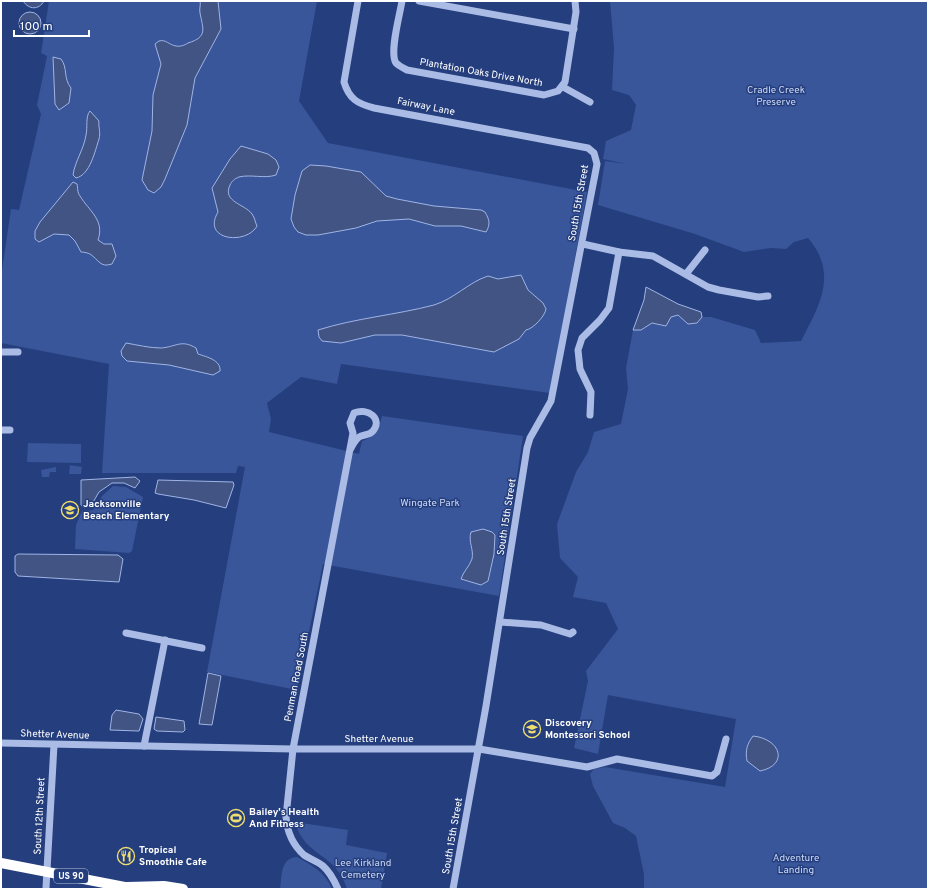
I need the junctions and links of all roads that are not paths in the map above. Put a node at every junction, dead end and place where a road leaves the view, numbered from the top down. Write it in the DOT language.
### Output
graph roads {
  1 [pos="358,1"];
  2 [pos="402,1"];
  3 [pos="419,1"];
  4 [pos="575,1"];
  5 [pos="574,29"];
  6 [pos="563,87"];
  7 [pos="590,102"];
  8 [pos="595,154"];
  9 [pos="583,244"];
  10 [pos="705,250"];
  11 [pos="620,252"];
  12 [pos="686,274"];
  13 [pos="768,296"];
  14 [pos="1,352"];
  15 [pos="18,352"];
  16 [pos="590,415"];
  17 [pos="351,428"];
  18 [pos="1,430"];
  19 [pos="10,430"];
  20 [pos="363,436"];
  21 [pos="350,450"];
  22 [pos="500,622"];
  23 [pos="573,632"];
  24 [pos="126,633"];
  25 [pos="165,640"];
  26 [pos="202,648"];
  27 [pos="726,739"];
  28 [pos="1,743"];
  29 [pos="54,745"];
  30 [pos="144,746"];
  31 [pos="293,749"];
  32 [pos="479,749"];
  33 [pos="1,863"];
  34 [pos="47,872"];
  35 [pos="46,888"];
  36 [pos="131,888"];
  37 [pos="183,889"];
  38 [pos="338,889"];
  39 [pos="453,889"];
  1 -- 8 [label="street, Fairway Lane"];
  2 -- 6 [label="street, Plantation Oaks Drive North"];
  3 -- 5 [label="street"];
  4 -- 5 [label="street"];
  5 -- 6 [label="street"];
  6 -- 7 [label="street"];
  8 -- 9 [label="street, South 15th Street"];
  9 -- 11 [label="street"];
  9 -- 22 [label="street, South 15th Street"];
  10 -- 12 [label="street"];
  11 -- 12 [label="street"];
  11 -- 16 [label="street"];
  12 -- 13 [label="street"];
  14 -- 15 [label="street"];
  17 -- 20 [label="street"];
  17 -- 20 [label="street, Penman Road South"];
  17 -- 21 [label="street, Penman Road South"];
  18 -- 19 [label="street"];
  20 -- 21 [label="street, Penman Road South"];
  21 -- 31 [label="street, Penman Road South"];
  22 -- 23 [label="street"];
  22 -- 32 [label="street, South 15th Street"];
  24 -- 25 [label="street"];
  25 -- 26 [label="street"];
  25 -- 30 [label="street"];
  27 -- 32 [label="street, Shetter Avenue"];
  28 -- 29 [label="street, Shetter Avenue"];
  29 -- 30 [label="street, Shetter Avenue"];
  29 -- 34 [label="street, South 12th Street"];
  30 -- 31 [label="street, Shetter Avenue"];
  31 -- 32 [label="street, Shetter Avenue"];
  31 -- 38 [label="street, Penman Road South"];
  32 -- 39 [label="street, South 15th Street"];
  33 -- 34 [label="highway, US 90"];
  34 -- 35 [label="street, South 12th Street"];
  34 -- 36 [label="highway, US 90"];
  36 -- 37 [label="highway, US 90"];
}
